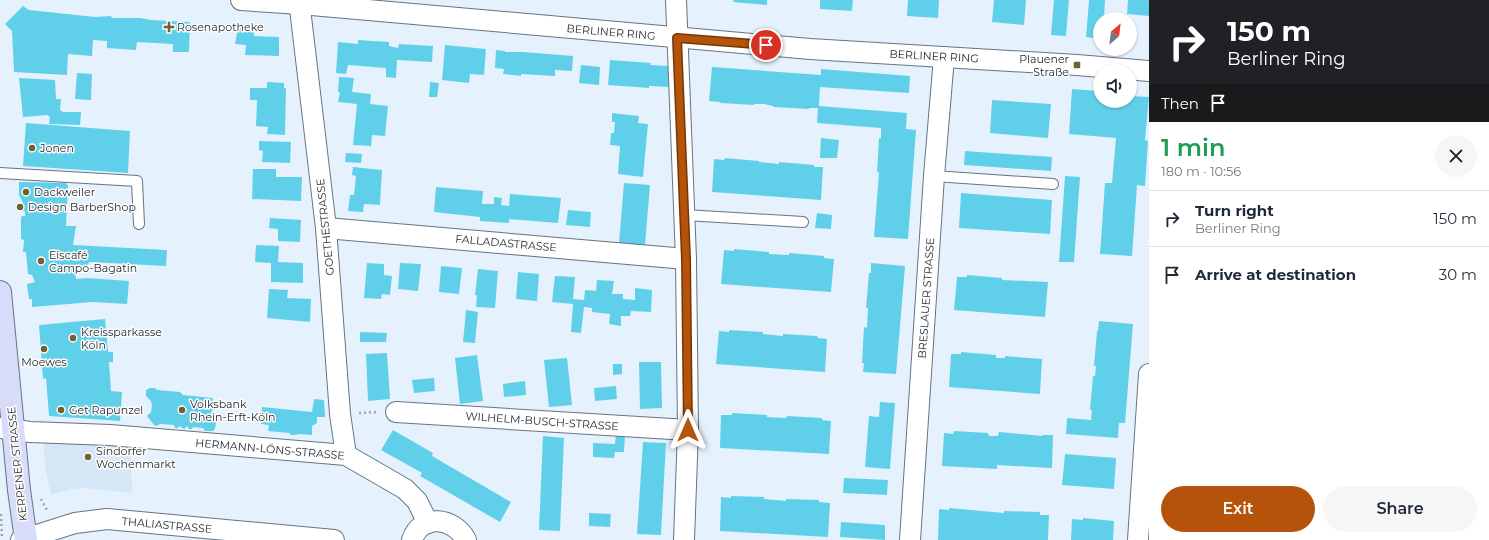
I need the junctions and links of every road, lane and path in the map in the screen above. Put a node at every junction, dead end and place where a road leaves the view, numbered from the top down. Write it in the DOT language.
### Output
graph roads {
  1 [pos="250,0"];
  2 [pos="676,0"];
  3 [pos="300,2"];
  4 [pos="677,38"];
  5 [pos="944,57"];
  6 [pos="1149,71"];
  7 [pos="0,173"];
  8 [pos="934,176"];
  9 [pos="1052,184"];
  10 [pos="685,215"];
  11 [pos="803,222"];
  12 [pos="139,224"];
  13 [pos="326,228"];
  14 [pos="686,259"];
  15 [pos="0,292"];
  16 [pos="2,335"];
  17 [pos="1149,374"];
  18 [pos="1148,394"];
  19 [pos="396,412"];
  20 [pos="340,414"];
  21 [pos="6,429"];
  22 [pos="688,430"];
  23 [pos="346,455"];
  24 [pos="428,523"];
  25 [pos="211,534"];
  26 [pos="24,540"];
  27 [pos="334,540"];
  28 [pos="412,540"];
  29 [pos="466,540"];
  30 [pos="684,540"];
  31 [pos="910,540"];
  32 [pos="1138,540"];
  1 -- 3 [label="street, BERLINER RING"];
  2 -- 4 [label="street"];
  3 -- 4 [label="street, BERLINER RING"];
  3 -- 13 [label="street, GOETHESTRASSE"];
  4 -- 5 [label="street, BERLINER RING"];
  4 -- 10 [label="street"];
  5 -- 6 [label="street, BERLINER RING"];
  5 -- 8 [label="street, BRESLAUER STRASSE"];
  7 -- 12 [label="lane"];
  8 -- 9 [label="lane"];
  8 -- 31 [label="street, BRESLAUER STRASSE"];
  10 -- 11 [label="lane"];
  10 -- 14 [label="street"];
  13 -- 14 [label="street, FALLADASTRASSE"];
  13 -- 20 [label="street, GOETHESTRASSE"];
  14 -- 22 [label="street"];
  15 -- 16 [label="street, KERPENER STRASSE"];
  16 -- 21 [label="street, KERPENER STRASSE"];
  17 -- 18 [label="street"];
  18 -- 32 [label="street"];
  19 -- 20 [label="path"];
  19 -- 22 [label="street, WILHELM-BUSCH-STRASSE"];
  20 -- 23 [label="street, GOETHESTRASSE"];
  21 -- 23 [label="street, HERMANN-LÖNS-STRASSE"];
  21 -- 26 [label="street, KERPENER STRASSE"];
  22 -- 30 [label="street"];
  23 -- 24 [label="street, HERMANN-LÖNS-STRASSE"];
  24 -- 28 [label="street"];
  24 -- 29 [label="street"];
  25 -- 26 [label="street, THALIASTRASSE"];
  25 -- 27 [label="street, THALIASTRASSE"];
}
